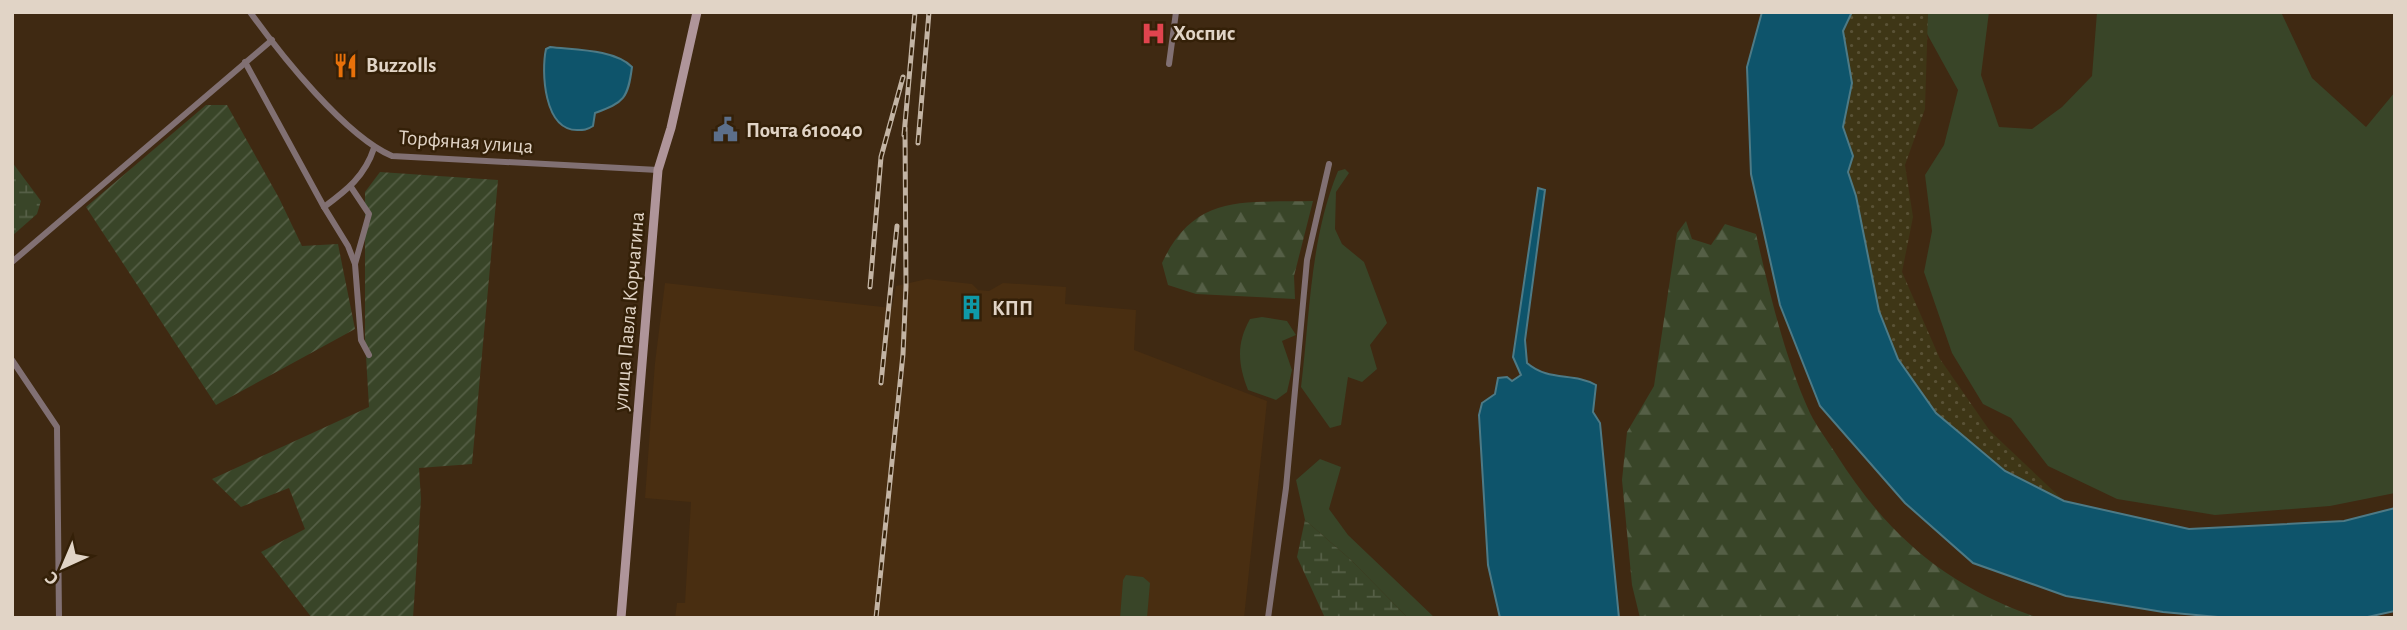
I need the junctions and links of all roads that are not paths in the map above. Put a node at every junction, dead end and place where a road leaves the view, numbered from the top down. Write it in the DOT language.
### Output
graph roads {
  1 [pos="250,12"];
  2 [pos="697,12"];
  3 [pos="1176,12"];
  4 [pos="272,40"];
  5 [pos="245,62"];
  6 [pos="1170,64"];
  7 [pos="374,148"];
  8 [pos="1329,164"];
  9 [pos="658,170"];
  10 [pos="351,187"];
  11 [pos="324,207"];
  12 [pos="12,262"];
  13 [pos="355,264"];
  14 [pos="369,355"];
  15 [pos="12,360"];
  16 [pos="59,618"];
  17 [pos="621,618"];
  18 [pos="1268,618"];
  1 -- 4 [label="street, Торфяная улица"];
  2 -- 9 [label="main road, улица Павла Корчагина"];
  3 -- 6 [label="street"];
  4 -- 5 [label="street"];
  4 -- 7 [label="street, Торфяная улица"];
  5 -- 11 [label="street"];
  5 -- 12 [label="street"];
  7 -- 9 [label="street, Торфяная улица"];
  7 -- 10 [label="street"];
  8 -- 18 [label="street"];
  9 -- 17 [label="main road, улица Павла Корчагина"];
  10 -- 11 [label="street"];
  10 -- 13 [label="street"];
  11 -- 13 [label="street"];
  13 -- 14 [label="street"];
  15 -- 16 [label="street"];
}
